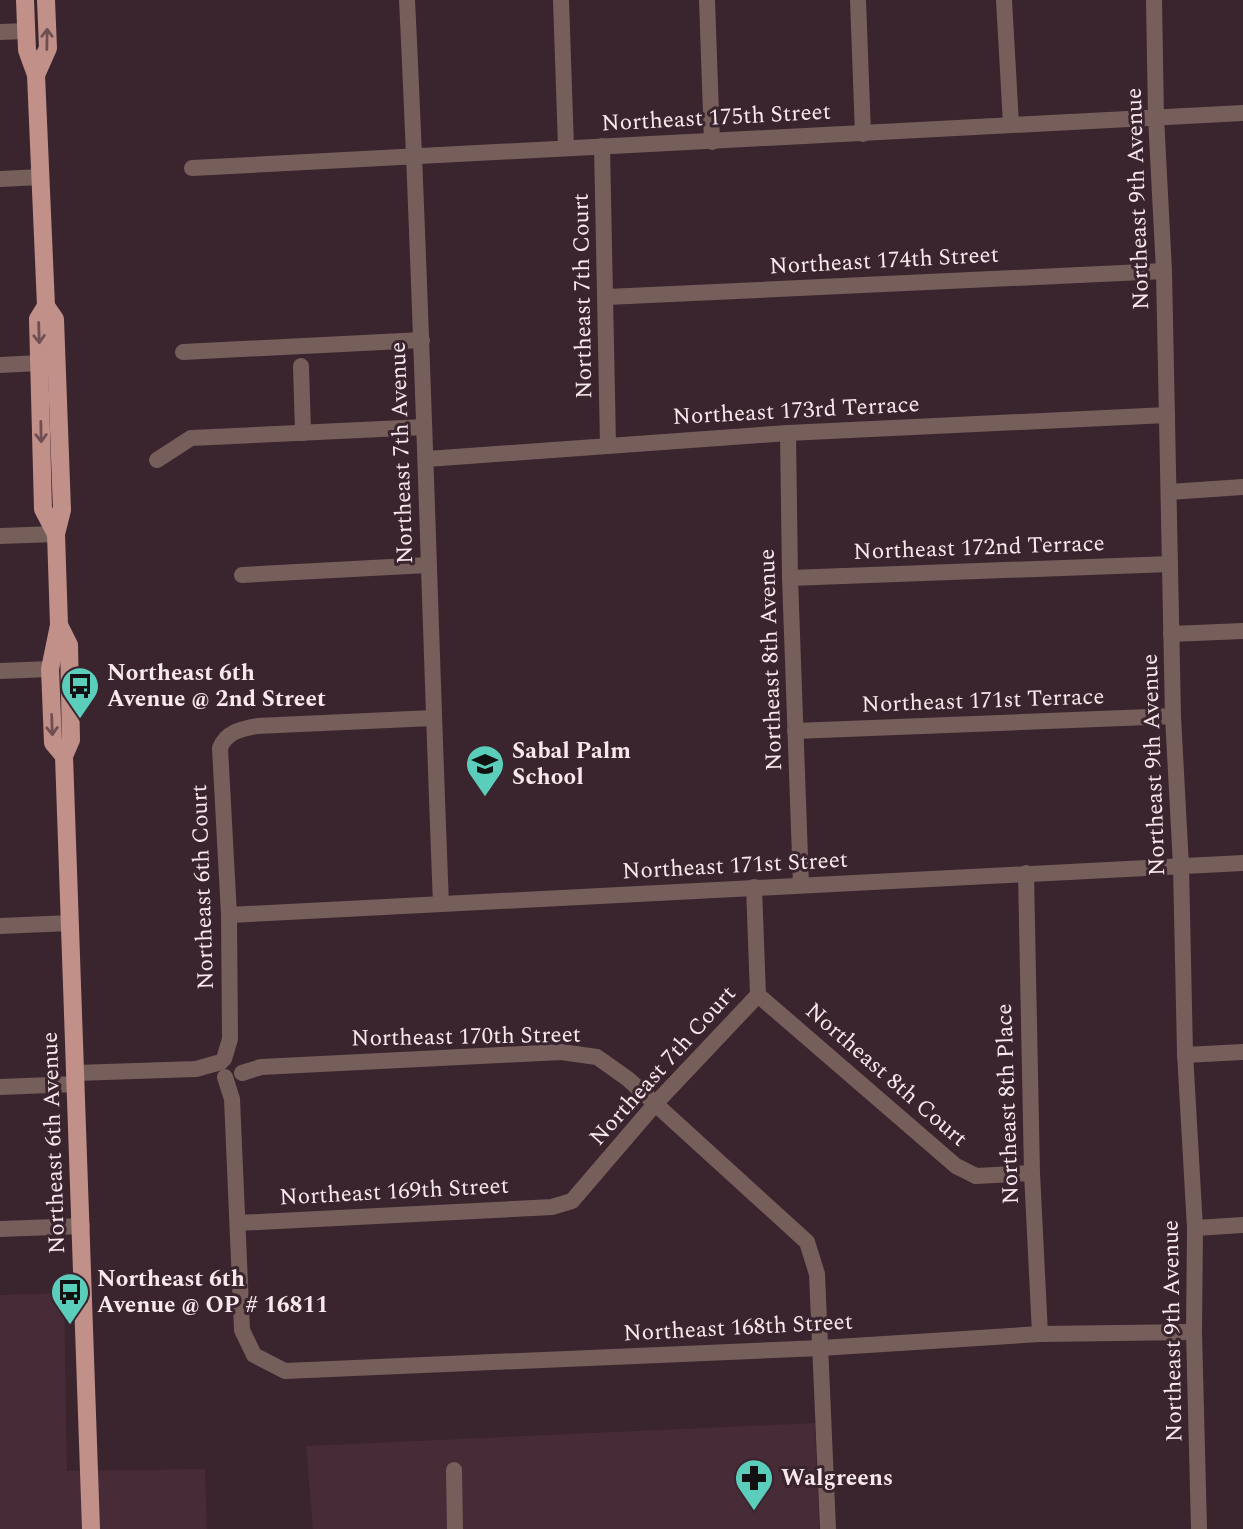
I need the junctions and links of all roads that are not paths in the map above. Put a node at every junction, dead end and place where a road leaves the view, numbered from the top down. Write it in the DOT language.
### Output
graph roads {
  1 [pos="25,0"];
  2 [pos="46,0"];
  3 [pos="407,0"];
  4 [pos="561,0"];
  5 [pos="707,0"];
  6 [pos="858,0"];
  7 [pos="1004,0"];
  8 [pos="1154,0"];
  9 [pos="0,32"];
  10 [pos="26,32"];
  11 [pos="36,75"];
  12 [pos="1243,113"];
  13 [pos="1156,117"];
  14 [pos="1011,124"];
  15 [pos="863,134"];
  16 [pos="712,142"];
  17 [pos="602,146"];
  18 [pos="566,147"];
  19 [pos="415,156"];
  20 [pos="192,168"];
  21 [pos="41,177"];
  22 [pos="0,179"];
  23 [pos="1164,271"];
  24 [pos="607,297"];
  25 [pos="46,306"];
  26 [pos="422,340"];
  27 [pos="183,352"];
  28 [pos="40,363"];
  29 [pos="0,365"];
  30 [pos="301,366"];
  31 [pos="1167,415"];
  32 [pos="424,427"];
  33 [pos="303,433"];
  34 [pos="788,433"];
  35 [pos="608,445"];
  36 [pos="427,459"];
  37 [pos="157,460"];
  38 [pos="1243,487"];
  39 [pos="1169,492"];
  40 [pos="56,534"];
  41 [pos="0,536"];
  42 [pos="1170,564"];
  43 [pos="428,565"];
  44 [pos="243,575"];
  45 [pos="790,578"];
  46 [pos="58,625"];
  47 [pos="1243,631"];
  48 [pos="1171,634"];
  49 [pos="50,669"];
  50 [pos="0,671"];
  51 [pos="1173,716"];
  52 [pos="433,718"];
  53 [pos="795,731"];
  54 [pos="64,756"];
  55 [pos="1243,863"];
  56 [pos="1181,866"];
  57 [pos="1026,873"];
  58 [pos="801,885"];
  59 [pos="754,887"];
  60 [pos="441,904"];
  61 [pos="229,915"];
  62 [pos="69,923"];
  63 [pos="0,926"];
  64 [pos="758,995"];
  65 [pos="1243,1052"];
  66 [pos="1185,1055"];
  67 [pos="232,1068"];
  68 [pos="76,1079"];
  69 [pos="0,1087"];
  70 [pos="656,1103"];
  71 [pos="1032,1173"];
  72 [pos="552,1207"];
  73 [pos="239,1223"];
  74 [pos="1243,1225"];
  75 [pos="82,1226"];
  76 [pos="1195,1228"];
  77 [pos="0,1229"];
  78 [pos="1194,1332"];
  79 [pos="1040,1334"];
  80 [pos="821,1348"];
  81 [pos="454,1469"];
  82 [pos="92,1529"];
  83 [pos="455,1529"];
  84 [pos="828,1529"];
  85 [pos="1199,1529"];
  1 -- 10 [label="main road, Northeast 6th Avenue"];
  11 -- 2 [label="main road, Northeast 6th Avenue, one-way"];
  3 -- 19 [label="street, Northeast 7th Avenue"];
  4 -- 18 [label="street"];
  5 -- 16 [label="street"];
  6 -- 15 [label="street"];
  7 -- 14 [label="street"];
  8 -- 13 [label="street, Northeast 9th Avenue"];
  9 -- 10 [label="street"];
  10 -- 11 [label="main road, Northeast 6th Avenue"];
  11 -- 21 [label="main road, Northeast 6th Avenue"];
  12 -- 13 [label="street, Northeast 175th Street"];
  13 -- 14 [label="street, Northeast 175th Street"];
  13 -- 23 [label="street, Northeast 9th Avenue"];
  14 -- 15 [label="street, Northeast 175th Street"];
  15 -- 16 [label="street, Northeast 175th Street"];
  16 -- 17 [label="street, Northeast 175th Street"];
  17 -- 18 [label="street, Northeast 175th Street"];
  17 -- 24 [label="street, Northeast 7th Court"];
  18 -- 19 [label="street, Northeast 175th Street"];
  19 -- 20 [label="street, Northeast 175th Street"];
  19 -- 26 [label="street, Northeast 7th Avenue"];
  21 -- 22 [label="street"];
  21 -- 25 [label="main road, Northeast 6th Avenue"];
  23 -- 24 [label="street, Northeast 174th Street"];
  23 -- 31 [label="street, Northeast 9th Avenue"];
  24 -- 35 [label="street, Northeast 7th Court"];
  25 -- 28 [label="main road, Northeast 6th Avenue, one-way"];
  25 -- 40 [label="main road, Northeast 6th Avenue"];
  26 -- 27 [label="street"];
  26 -- 32 [label="street, Northeast 7th Avenue"];
  28 -- 29 [label="street"];
  28 -- 40 [label="main road, Northeast 6th Avenue, one-way"];
  30 -- 33 [label="street"];
  31 -- 34 [label="street, Northeast 173rd Terrace"];
  31 -- 39 [label="street, Northeast 9th Avenue"];
  32 -- 33 [label="street"];
  32 -- 36 [label="street, Northeast 7th Avenue"];
  33 -- 37 [label="street"];
  34 -- 35 [label="street, Northeast 173rd Terrace"];
  34 -- 45 [label="street, Northeast 8th Avenue"];
  35 -- 36 [label="street, Northeast 173rd Terrace"];
  36 -- 43 [label="street, Northeast 7th Avenue"];
  38 -- 39 [label="street"];
  39 -- 42 [label="street, Northeast 9th Avenue"];
  40 -- 41 [label="street"];
  40 -- 46 [label="main road, Northeast 6th Avenue"];
  42 -- 45 [label="street, Northeast 172nd Terrace"];
  42 -- 48 [label="street, Northeast 9th Avenue"];
  43 -- 44 [label="street"];
  43 -- 52 [label="street, Northeast 7th Avenue"];
  45 -- 53 [label="street, Northeast 8th Avenue"];
  46 -- 49 [label="main road, Northeast 6th Avenue"];
  46 -- 54 [label="main road, Northeast 6th Avenue"];
  47 -- 48 [label="street"];
  48 -- 51 [label="street, Northeast 9th Avenue"];
  49 -- 50 [label="street"];
  49 -- 54 [label="main road, Northeast 6th Avenue, one-way"];
  51 -- 53 [label="street, Northeast 171st Terrace"];
  51 -- 56 [label="street, Northeast 9th Avenue"];
  52 -- 60 [label="street, Northeast 7th Avenue"];
  52 -- 61 [label="street, Northeast 6th Court"];
  53 -- 58 [label="street, Northeast 8th Avenue"];
  54 -- 62 [label="main road, Northeast 6th Avenue"];
  55 -- 56 [label="street, Northeast 171st Street"];
  56 -- 57 [label="street, Northeast 171st Street"];
  56 -- 66 [label="street, Northeast 9th Avenue"];
  57 -- 58 [label="street, Northeast 171st Street"];
  57 -- 71 [label="street, Northeast 8th Place"];
  58 -- 59 [label="street, Northeast 171st Street"];
  59 -- 60 [label="street, Northeast 171st Street"];
  59 -- 64 [label="street, Northeast 7th Court"];
  60 -- 61 [label="street, Northeast 171st Street"];
  61 -- 67 [label="street, Northeast 6th Court"];
  62 -- 63 [label="street"];
  62 -- 68 [label="main road, Northeast 6th Avenue"];
  64 -- 70 [label="street, Northeast 7th Court"];
  64 -- 71 [label="street, Northeast 8th Court"];
  65 -- 66 [label="street"];
  66 -- 76 [label="street, Northeast 9th Avenue"];
  67 -- 68 [label="street"];
  67 -- 70 [label="street, Northeast 170th Street"];
  67 -- 73 [label="street"];
  68 -- 69 [label="street"];
  68 -- 75 [label="main road, Northeast 6th Avenue"];
  70 -- 72 [label="street, Northeast 7th Court"];
  70 -- 80 [label="street"];
  71 -- 79 [label="street, Northeast 8th Place"];
  72 -- 73 [label="street, Northeast 169th Street"];
  73 -- 80 [label="street, Northeast 168th Street"];
  74 -- 76 [label="street"];
  75 -- 77 [label="street"];
  75 -- 82 [label="main road, Northeast 6th Avenue"];
  76 -- 78 [label="street, Northeast 9th Avenue"];
  78 -- 79 [label="street, Northeast 168th Street"];
  78 -- 85 [label="street, Northeast 9th Avenue"];
  79 -- 80 [label="street, Northeast 168th Street"];
  80 -- 84 [label="street"];
  81 -- 83 [label="street"];
}
